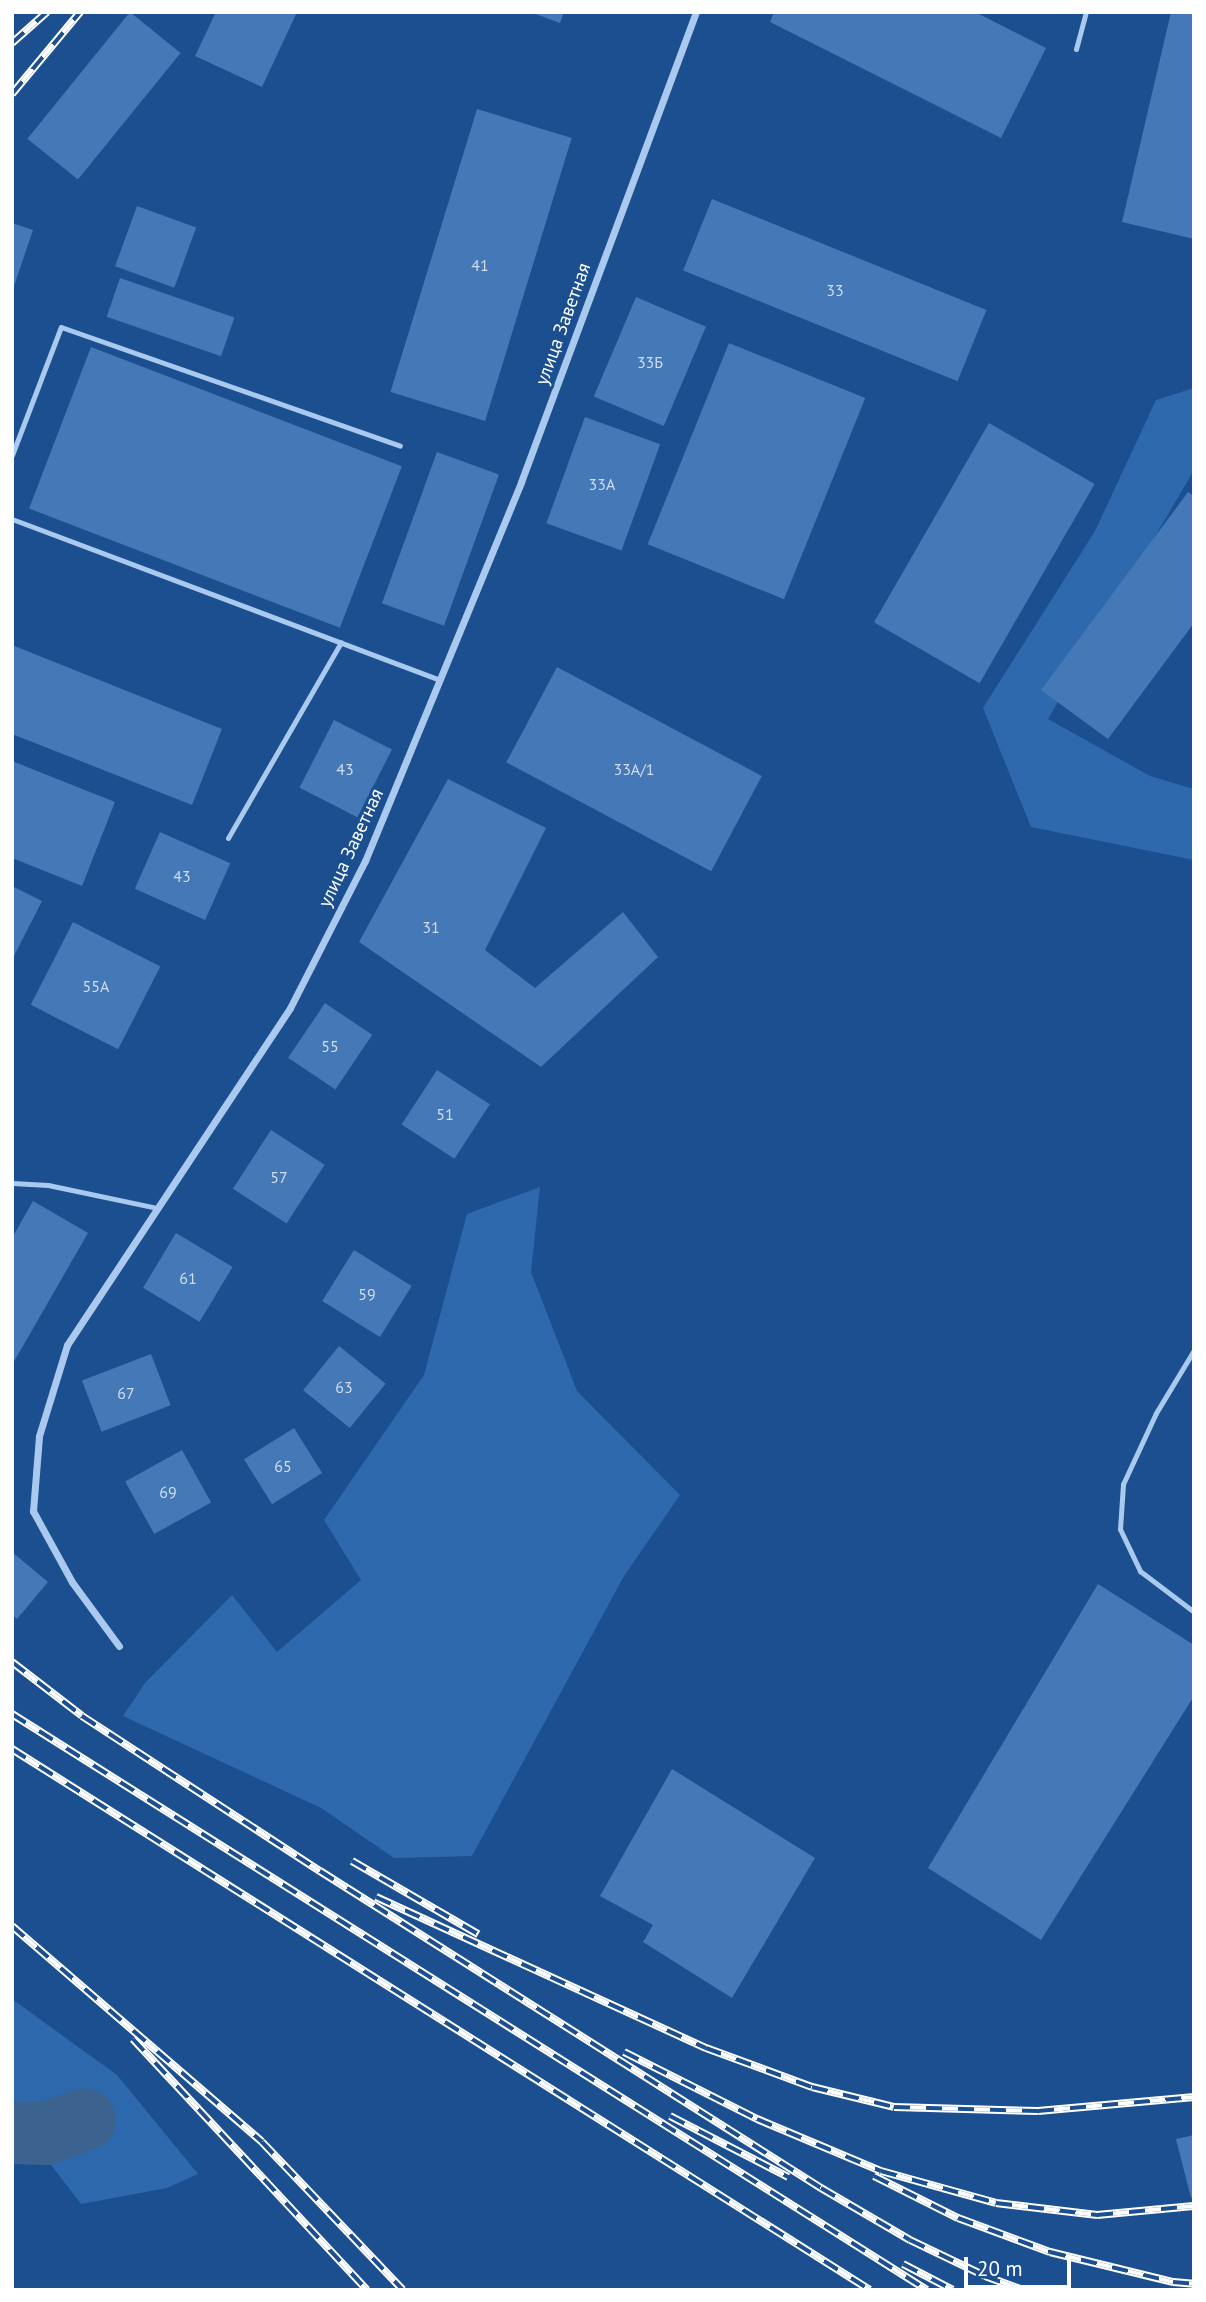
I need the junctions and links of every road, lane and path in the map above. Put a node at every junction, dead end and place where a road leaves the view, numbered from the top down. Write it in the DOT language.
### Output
graph roads {
  1 [pos="696,12"];
  2 [pos="1086,12"];
  3 [pos="1076,49"];
  4 [pos="400,446"];
  5 [pos="12,455"];
  6 [pos="12,519"];
  7 [pos="341,642"];
  8 [pos="440,680"];
  9 [pos="228,838"];
  10 [pos="12,1183"];
  11 [pos="158,1208"];
  12 [pos="1194,1350"];
  13 [pos="1194,1612"];
  14 [pos="119,1646"];
  1 -- 8 [label="street, улица Заветная"];
  2 -- 3 [label="lane"];
  4 -- 5 [label="lane"];
  6 -- 7 [label="lane"];
  7 -- 8 [label="lane"];
  7 -- 9 [label="lane"];
  8 -- 11 [label="street, улица Заветная"];
  10 -- 11 [label="lane"];
  11 -- 14 [label="street, улица Заветная"];
  12 -- 13 [label="lane"];
}
